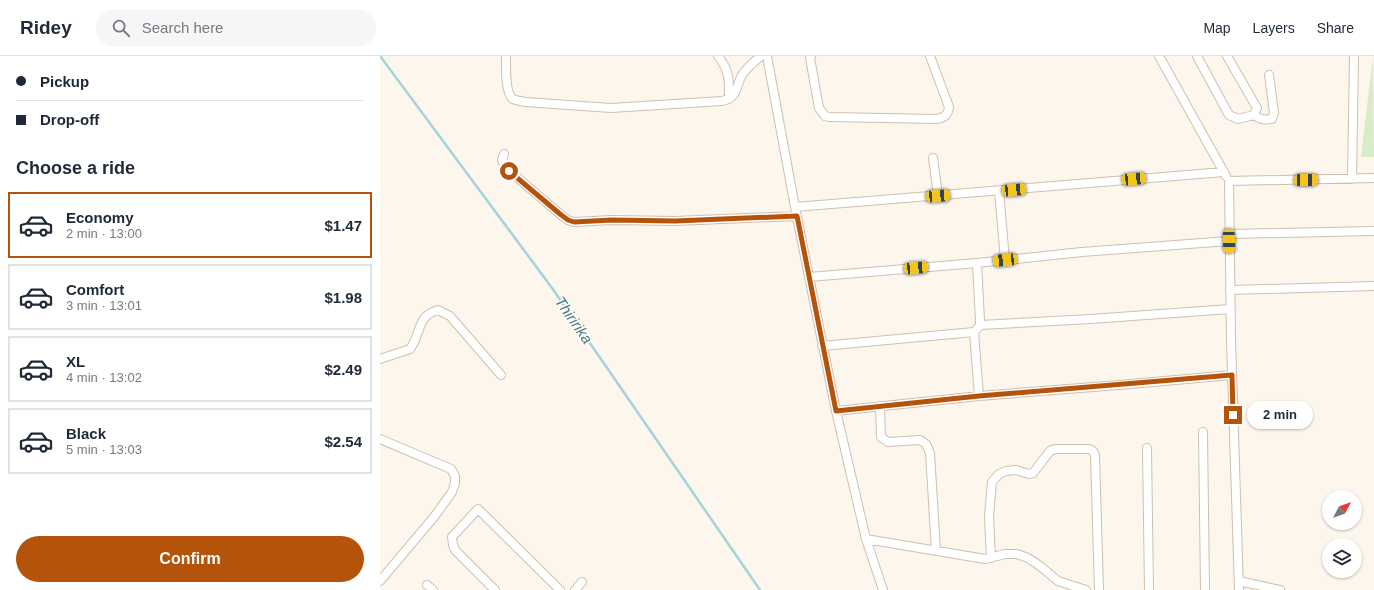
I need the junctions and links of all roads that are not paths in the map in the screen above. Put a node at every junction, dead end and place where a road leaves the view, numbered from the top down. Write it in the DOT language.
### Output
graph roads {
  1 [pos="506,56"];
  2 [pos="718,56"];
  3 [pos="761,56"];
  4 [pos="767,56"];
  5 [pos="810,56"];
  6 [pos="930,56"];
  7 [pos="1159,56"];
  8 [pos="1197,56"];
  9 [pos="1227,56"];
  10 [pos="1354,56"];
  11 [pos="1269,75"];
  12 [pos="729,99"];
  13 [pos="1254,116"];
  14 [pos="504,154"];
  15 [pos="933,158"];
  16 [pos="1224,172"];
  17 [pos="1374,178"];
  18 [pos="1352,179"];
  19 [pos="1229,181"];
  20 [pos="999,191"];
  21 [pos="938,196"];
  22 [pos="795,207"];
  23 [pos="797,216"];
  24 [pos="1374,231"];
  25 [pos="1229,237"];
  26 [pos="1005,260"];
  27 [pos="977,263"];
  28 [pos="809,278"];
  29 [pos="1374,286"];
  30 [pos="1230,290"];
  31 [pos="1230,309"];
  32 [pos="980,325"];
  33 [pos="974,332"];
  34 [pos="822,346"];
  35 [pos="380,359"];
  36 [pos="501,375"];
  37 [pos="1232,375"];
  38 [pos="979,396"];
  39 [pos="880,406"];
  40 [pos="836,411"];
  41 [pos="1203,432"];
  42 [pos="380,439"];
  43 [pos="1147,448"];
  44 [pos="866,539"];
  45 [pos="936,551"];
  46 [pos="991,558"];
  47 [pos="380,581"];
  48 [pos="1239,581"];
  49 [pos="582,582"];
  50 [pos="495,590"];
  51 [pos="560,590"];
  52 [pos="575,590"];
  53 [pos="883,590"];
  54 [pos="1086,590"];
  55 [pos="1099,590"];
  56 [pos="1149,590"];
  57 [pos="1205,590"];
  58 [pos="1239,590"];
  59 [pos="1280,590"];
  1 -- 12 [label="street"];
  2 -- 12 [label="street"];
  3 -- 12 [label="street"];
  4 -- 22 [label="street"];
  5 -- 6 [label="street"];
  7 -- 16 [label="street"];
  8 -- 13 [label="street"];
  9 -- 13 [label="street"];
  10 -- 18 [label="street"];
  11 -- 13 [label="street"];
  14 -- 23 [label="street"];
  15 -- 21 [label="street"];
  16 -- 19 [label="street"];
  16 -- 20 [label="street"];
  17 -- 18 [label="street"];
  18 -- 19 [label="street"];
  19 -- 25 [label="street"];
  20 -- 21 [label="street"];
  20 -- 26 [label="street"];
  21 -- 22 [label="street"];
  22 -- 23 [label="street"];
  23 -- 28 [label="street"];
  24 -- 25 [label="street"];
  25 -- 26 [label="street"];
  25 -- 30 [label="street"];
  26 -- 27 [label="street"];
  27 -- 28 [label="street"];
  27 -- 32 [label="street"];
  28 -- 34 [label="street"];
  29 -- 30 [label="street"];
  30 -- 31 [label="street"];
  31 -- 32 [label="street"];
  31 -- 37 [label="street"];
  32 -- 33 [label="street"];
  33 -- 34 [label="street"];
  33 -- 38 [label="street"];
  34 -- 40 [label="street"];
  35 -- 36 [label="street"];
  37 -- 38 [label="street"];
  37 -- 48 [label="street"];
  38 -- 39 [label="street"];
  39 -- 40 [label="street"];
  39 -- 45 [label="street"];
  40 -- 44 [label="street"];
  41 -- 57 [label="street"];
  42 -- 47 [label="street"];
  43 -- 56 [label="street"];
  44 -- 45 [label="street"];
  44 -- 53 [label="street"];
  45 -- 46 [label="street"];
  46 -- 54 [label="street"];
  46 -- 55 [label="street"];
  48 -- 58 [label="street"];
  48 -- 59 [label="street"];
  49 -- 52 [label="street"];
  50 -- 51 [label="street"];
}
